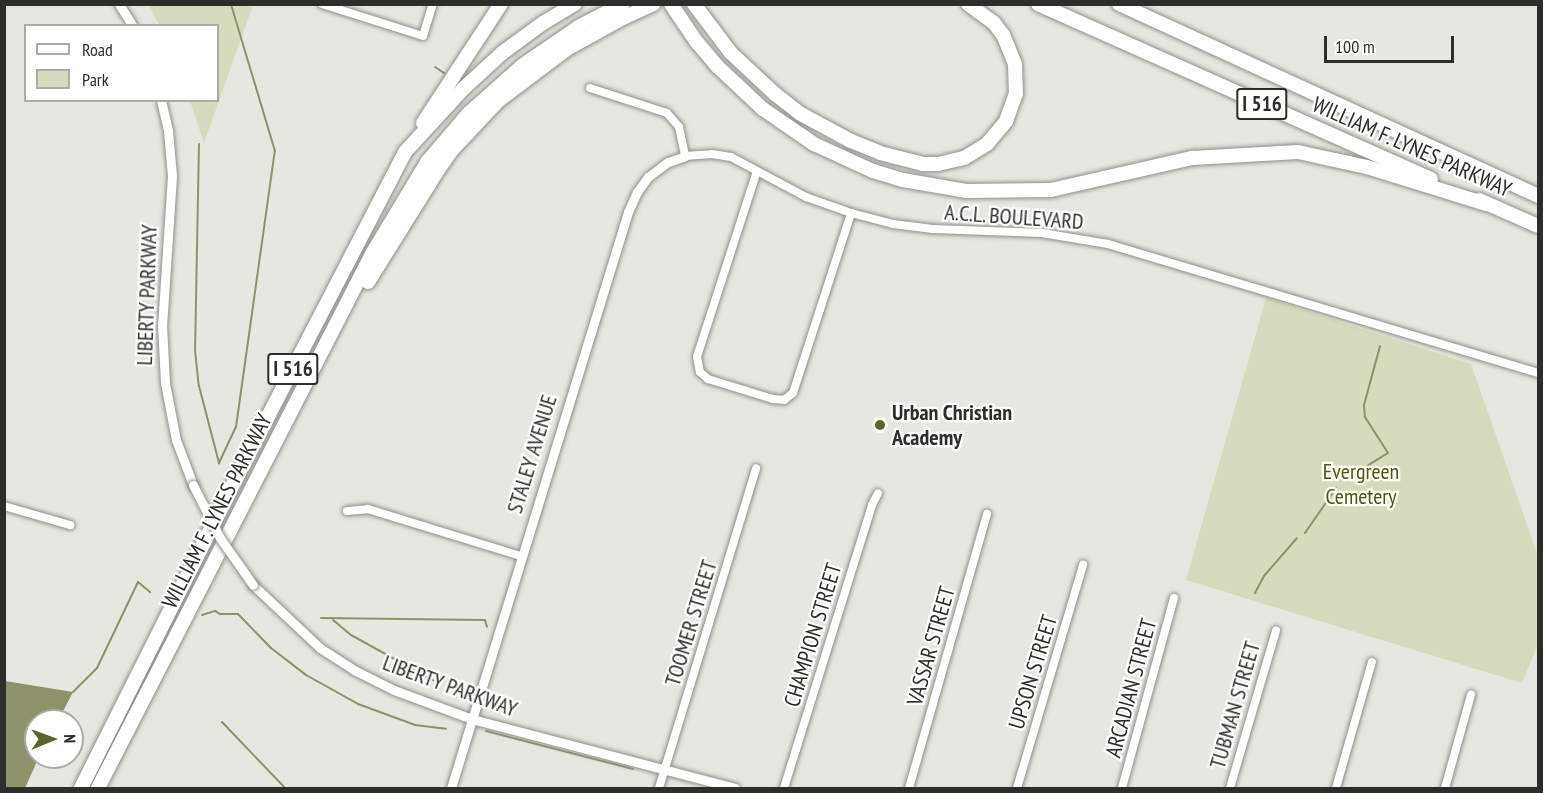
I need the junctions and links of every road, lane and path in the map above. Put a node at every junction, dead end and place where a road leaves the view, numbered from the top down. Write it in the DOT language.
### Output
graph roads {
  1 [pos="122,4"];
  2 [pos="322,4"];
  3 [pos="433,4"];
  4 [pos="501,4"];
  5 [pos="575,4"];
  6 [pos="623,4"];
  7 [pos="653,4"];
  8 [pos="671,4"];
  9 [pos="694,4"];
  10 [pos="968,4"];
  11 [pos="1038,4"];
  12 [pos="1119,4"];
  13 [pos="132,24"];
  14 [pos="590,88"];
  15 [pos="161,102"];
  16 [pos="405,152"];
  17 [pos="685,156"];
  18 [pos="757,171"];
  19 [pos="1539,196"];
  20 [pos="1486,204"];
  21 [pos="851,213"];
  22 [pos="1539,226"];
  23 [pos="314,367"];
  24 [pos="1539,373"];
  25 [pos="756,468"];
  26 [pos="878,493"];
  27 [pos="4,506"];
  28 [pos="347,511"];
  29 [pos="987,514"];
  30 [pos="70,525"];
  31 [pos="521,556"];
  32 [pos="1083,565"];
  33 [pos="1174,597"];
  34 [pos="1276,631"];
  35 [pos="1372,662"];
  36 [pos="1471,695"];
  37 [pos="472,719"];
  38 [pos="664,771"];
  39 [pos="81,789"];
  40 [pos="98,789"];
  41 [pos="451,789"];
  42 [pos="659,789"];
  43 [pos="735,789"];
  44 [pos="784,789"];
  45 [pos="909,789"];
  46 [pos="1017,789"];
  47 [pos="1122,789"];
  48 [pos="1230,789"];
  49 [pos="1336,789"];
  50 [pos="1445,789"];
  1 -- 13 [label="street"];
  2 -- 3 [label="street"];
  4 -- 16 [label="highway"];
  5 -- 16 [label="highway, WILLIAM F. LYNES PARKWAY / I 516"];
  6 -- 23 [label="highway, WILLIAM F. LYNES PARKWAY / I 516"];
  7 -- 23 [label="highway"];
  8 -- 20 [label="highway"];
  9 -- 10 [label="highway"];
  11 -- 20 [label="highway, WILLIAM F. LYNES PARKWAY / I 516"];
  12 -- 19 [label="highway, WILLIAM F. LYNES PARKWAY / I 516"];
  14 -- 17 [label="street"];
  15 -- 37 [label="street, LIBERTY PARKWAY, bridge"];
  16 -- 39 [label="highway, WILLIAM F. LYNES PARKWAY / I 516"];
  17 -- 18 [label="street, A.C.L. BOULEVARD"];
  17 -- 31 [label="street, STALEY AVENUE"];
  18 -- 21 [label="street, A.C.L. BOULEVARD"];
  18 -- 21 [label="street"];
  20 -- 22 [label="highway, WILLIAM F. LYNES PARKWAY / I 516"];
  21 -- 24 [label="street, A.C.L. BOULEVARD"];
  23 -- 40 [label="highway, WILLIAM F. LYNES PARKWAY / I 516"];
  25 -- 38 [label="street, TOOMER STREET"];
  26 -- 44 [label="street, CHAMPION STREET"];
  27 -- 30 [label="street"];
  28 -- 31 [label="street"];
  29 -- 45 [label="street, VASSAR STREET"];
  31 -- 37 [label="street, STALEY AVENUE"];
  32 -- 46 [label="street, UPSON STREET"];
  33 -- 47 [label="street, ARCADIAN STREET"];
  34 -- 48 [label="street, TUBMAN STREET"];
  35 -- 49 [label="street"];
  36 -- 50 [label="street"];
  37 -- 38 [label="street, LIBERTY PARKWAY"];
  37 -- 41 [label="street, STALEY AVENUE"];
  38 -- 42 [label="street, TOOMER STREET"];
  38 -- 43 [label="street, LIBERTY PARKWAY"];
}
